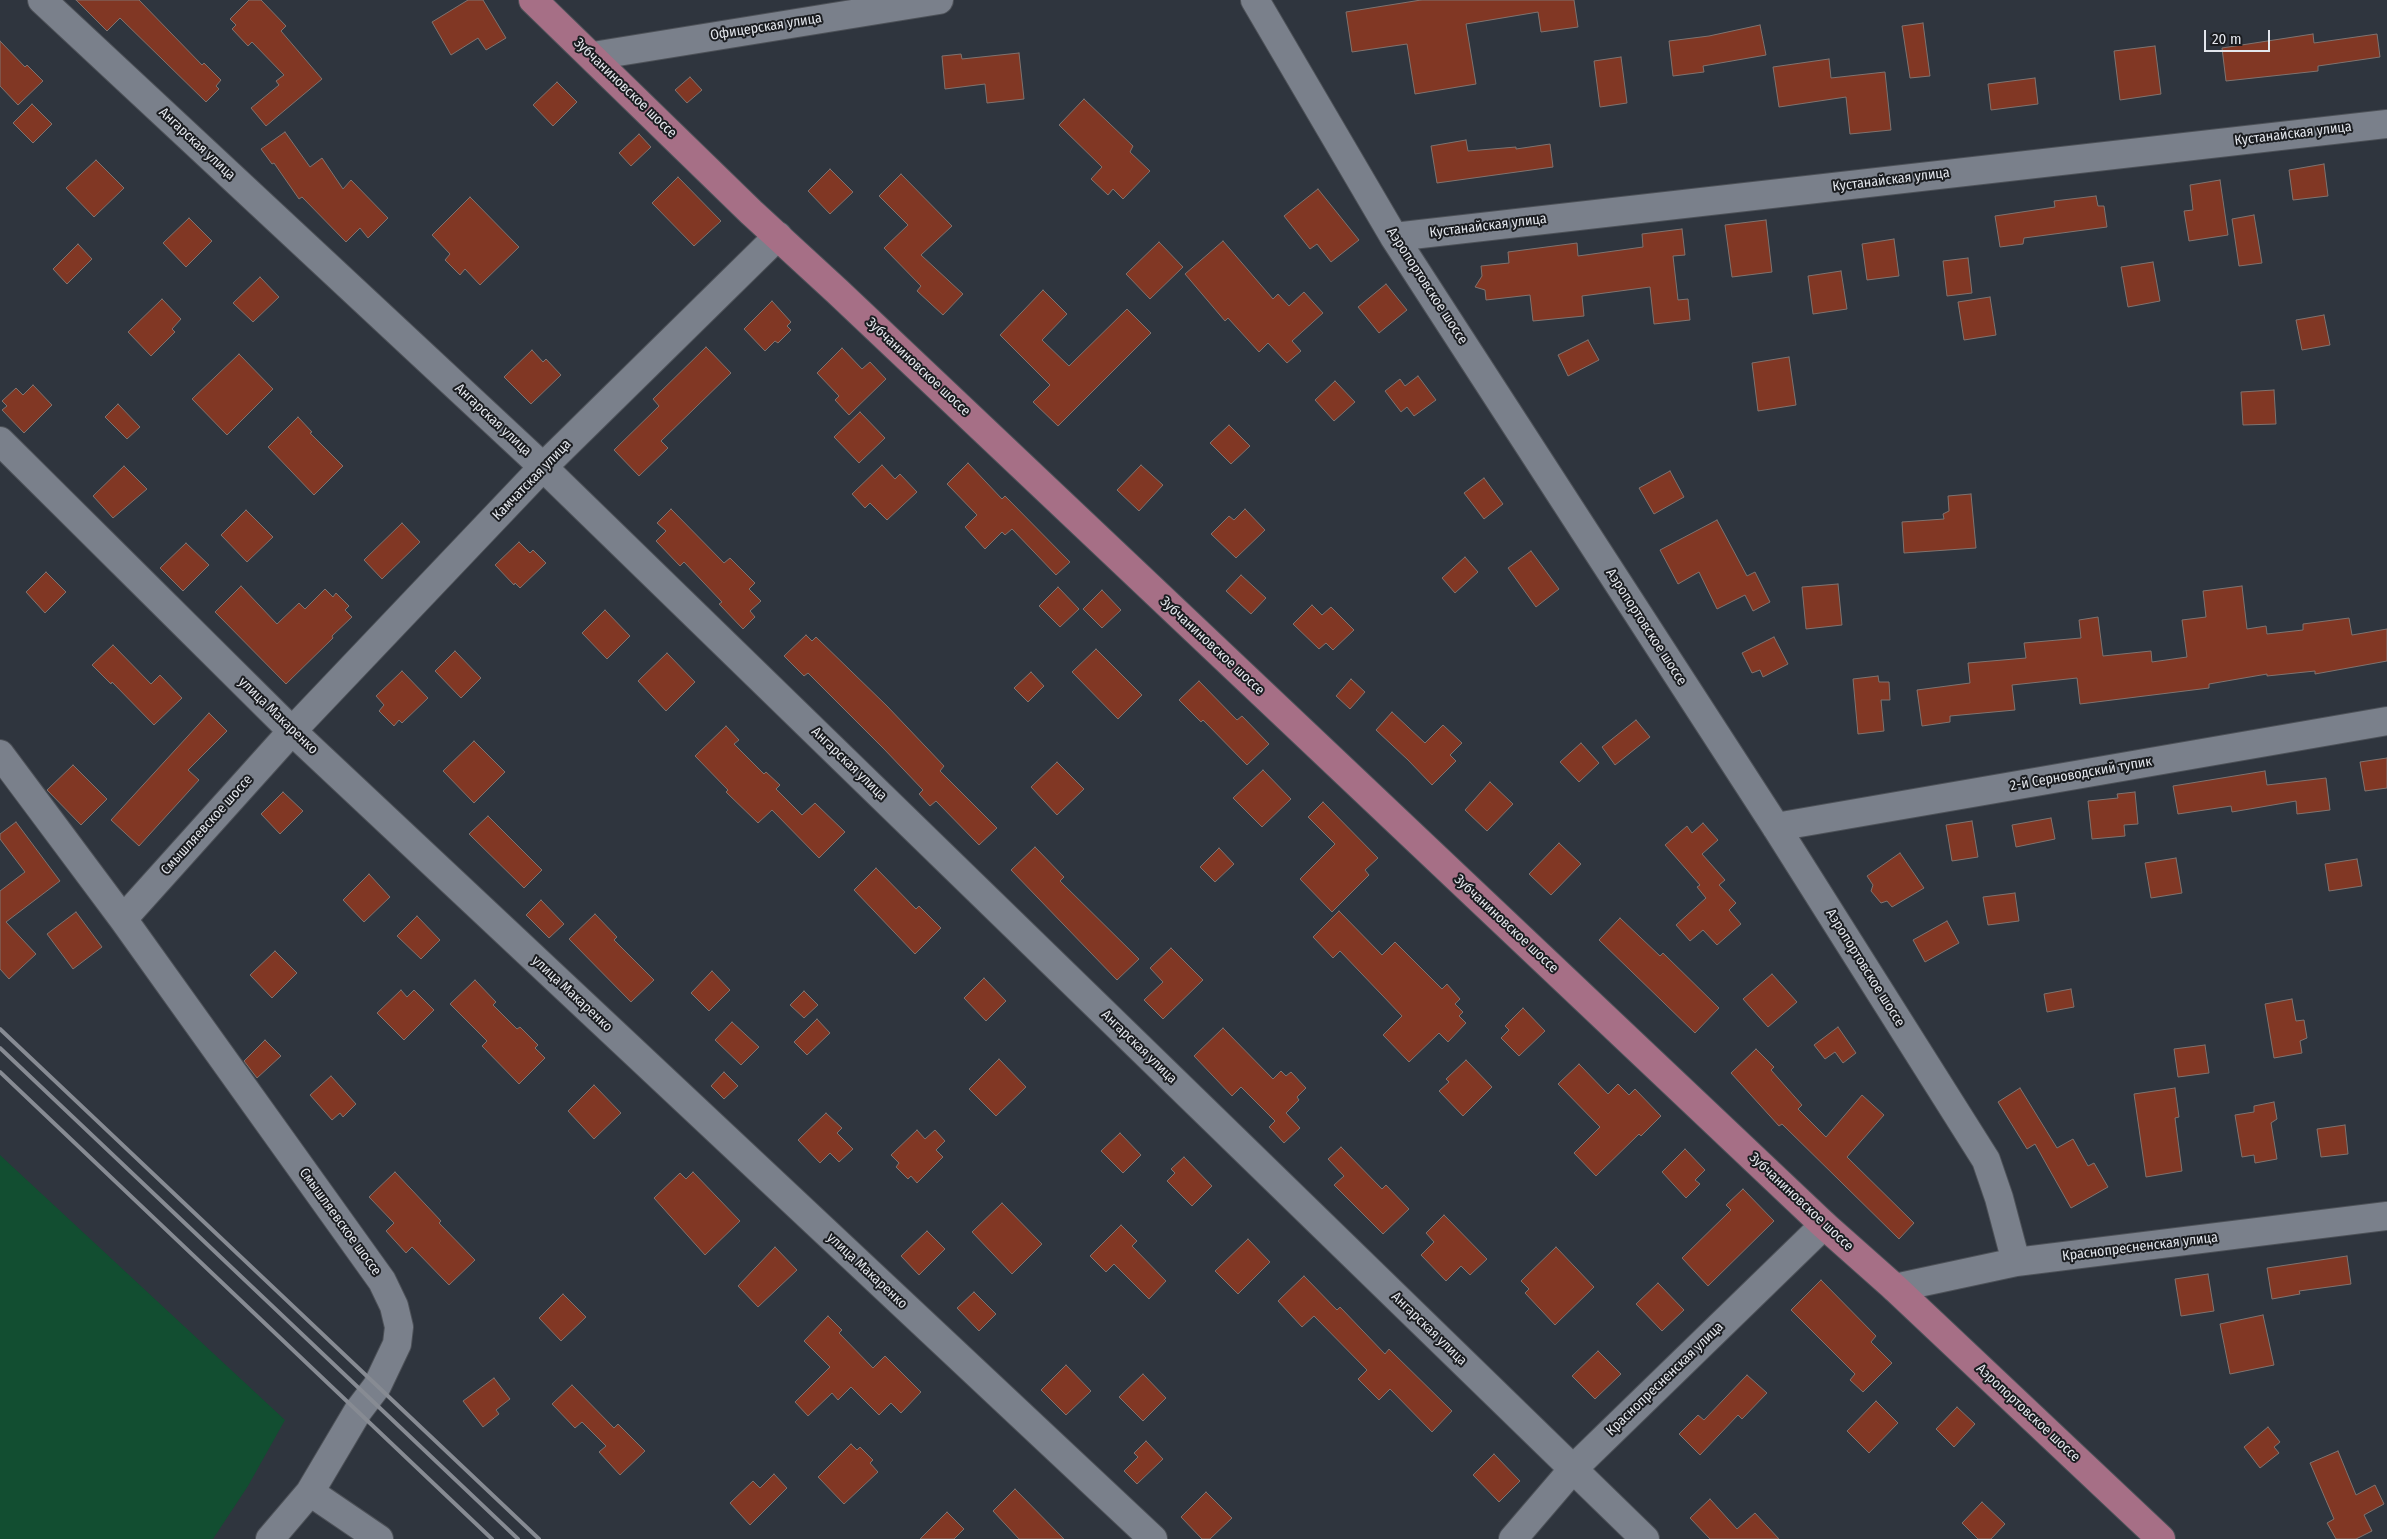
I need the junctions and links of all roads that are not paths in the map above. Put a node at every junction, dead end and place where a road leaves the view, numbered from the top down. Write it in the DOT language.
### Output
graph roads {
  1 [pos="42,0"];
  2 [pos="533,0"];
  3 [pos="939,0"];
  4 [pos="1256,0"];
  5 [pos="593,56"];
  6 [pos="2387,124"];
  7 [pos="778,236"];
  8 [pos="1394,237"];
  9 [pos="0,441"];
  10 [pos="543,467"];
  11 [pos="2387,721"];
  12 [pos="292,731"];
  13 [pos="0,754"];
  14 [pos="1776,827"];
  15 [pos="123,919"];
  16 [pos="2387,1216"];
  17 [pos="1824,1226"];
  18 [pos="2016,1262"];
  19 [pos="1895,1288"];
  20 [pos="1572,1469"];
  21 [pos="310,1492"];
  22 [pos="270,1539"];
  23 [pos="379,1539"];
  24 [pos="1152,1539"];
  25 [pos="1513,1539"];
  26 [pos="1645,1539"];
  27 [pos="2161,1539"];
  1 -- 10 [label="street, Ангарская улица"];
  2 -- 5 [label="main road, Зубчаниновское шоссе"];
  3 -- 5 [label="street, Офицерская улица"];
  4 -- 8 [label="street, Аэропортовское шоссе"];
  5 -- 7 [label="main road, Зубчаниновское шоссе"];
  6 -- 8 [label="street, Кустанайская улица"];
  7 -- 10 [label="street, Камчатская улица"];
  7 -- 17 [label="main road, Зубчаниновское шоссе"];
  8 -- 14 [label="street, Аэропортовское шоссе"];
  9 -- 12 [label="street, улица Макаренко"];
  10 -- 12 [label="street, Камчатская улица"];
  10 -- 20 [label="street, Ангарская улица"];
  11 -- 14 [label="street, 2-й Серноводский тупик"];
  12 -- 15 [label="street, Смышляевское шоссе"];
  12 -- 24 [label="street, улица Макаренко"];
  13 -- 15 [label="street, Смышляевское шоссе"];
  14 -- 18 [label="street, Аэропортовское шоссе"];
  15 -- 21 [label="street, Смышляевское шоссе"];
  16 -- 18 [label="street, Краснопресненская улица"];
  17 -- 19 [label="main road, Зубчаниновское шоссе"];
  17 -- 20 [label="street, Краснопресненская улица"];
  18 -- 19 [label="street, Краснопресненская улица"];
  19 -- 27 [label="main road, Аэропортовское шоссе"];
  20 -- 25 [label="street, Краснопресненская улица"];
  20 -- 26 [label="street, Ангарская улица"];
  21 -- 22 [label="street, Смышляевское шоссе"];
  21 -- 23 [label="street"];
}
